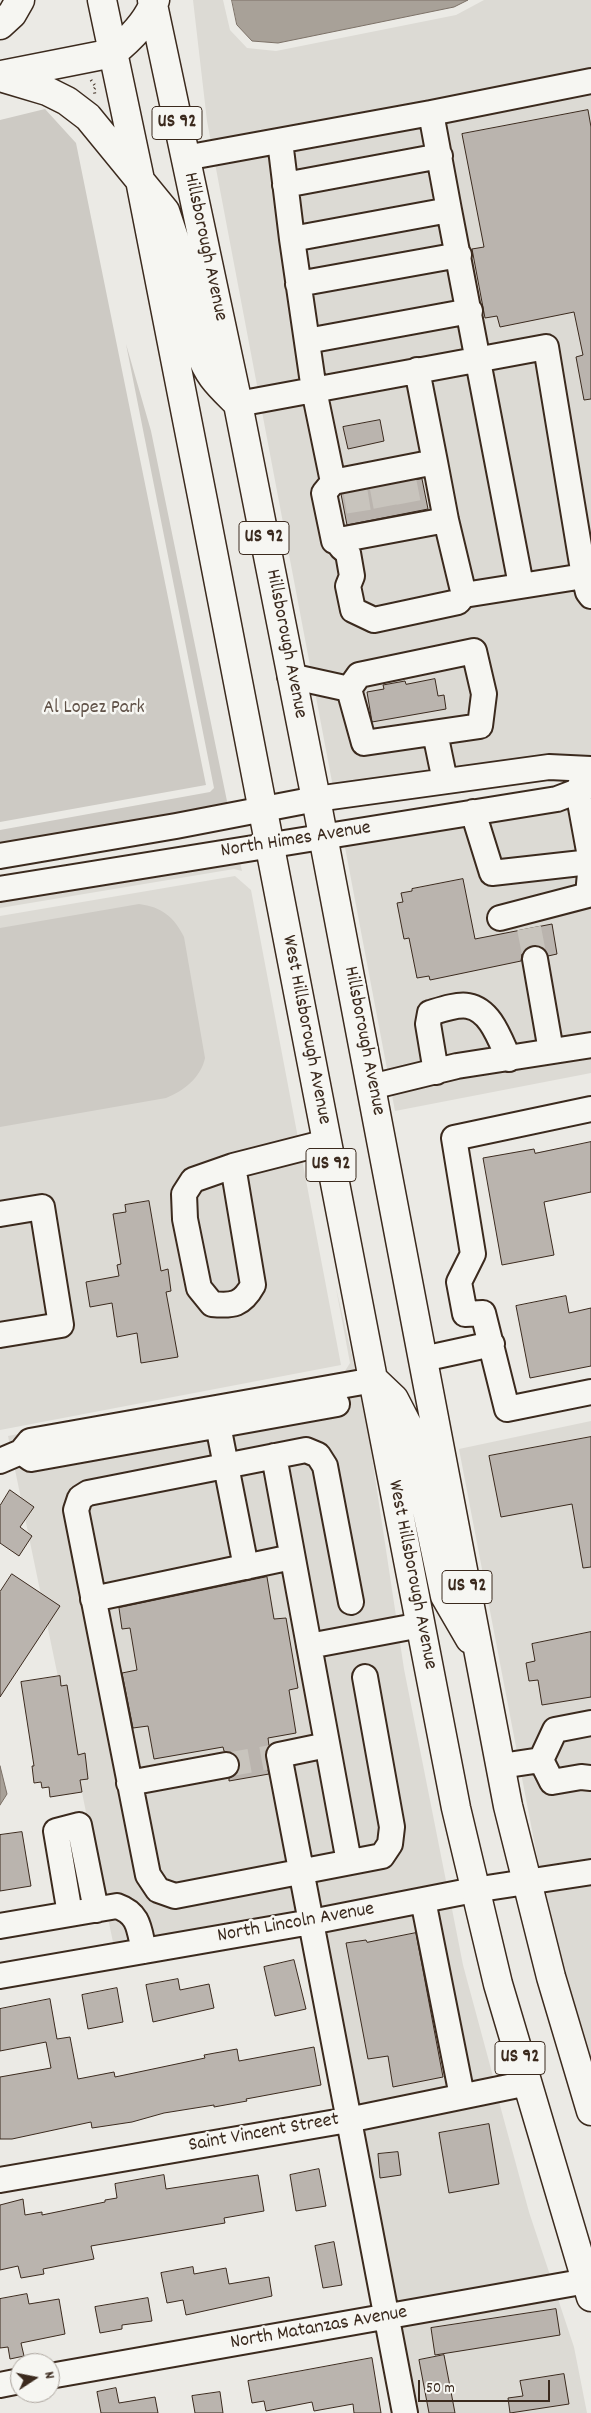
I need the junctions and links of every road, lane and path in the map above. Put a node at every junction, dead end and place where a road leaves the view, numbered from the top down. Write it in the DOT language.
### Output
graph roads {
  1 [pos="20,0"];
  2 [pos="102,0"];
  3 [pos="153,2"];
  4 [pos="0,25"];
  5 [pos="113,53"];
  6 [pos="0,76"];
  7 [pos="591,81"];
  8 [pos="431,113"];
  9 [pos="280,141"];
  10 [pos="440,156"];
  11 [pos="185,158"];
  12 [pos="140,180"];
  13 [pos="285,185"];
  14 [pos="450,210"];
  15 [pos="292,239"];
  16 [pos="459,255"];
  17 [pos="298,284"];
  18 [pos="470,311"];
  19 [pos="306,341"];
  20 [pos="479,358"];
  21 [pos="418,370"];
  22 [pos="314,390"];
  23 [pos="238,404"];
  24 [pos="435,462"];
  25 [pos="347,483"];
  26 [pos="446,520"];
  27 [pos="342,560"];
  28 [pos="521,584"];
  29 [pos="588,586"];
  30 [pos="464,596"];
  31 [pos="290,676"];
  32 [pos="349,689"];
  33 [pos="430,734"];
  34 [pos="586,779"];
  35 [pos="439,782"];
  36 [pos="316,799"];
  37 [pos="262,808"];
  38 [pos="474,812"];
  39 [pos="324,836"];
  40 [pos="269,844"];
  41 [pos="0,856"];
  42 [pos="590,862"];
  43 [pos="0,889"];
  44 [pos="590,903"];
  45 [pos="500,918"];
  46 [pos="535,958"];
  47 [pos="591,1045"];
  48 [pos="552,1051"];
  49 [pos="509,1059"];
  50 [pos="436,1072"];
  51 [pos="371,1087"];
  52 [pos="591,1109"];
  53 [pos="327,1142"];
  54 [pos="233,1166"];
  55 [pos="0,1214"];
  56 [pos="0,1335"];
  57 [pos="492,1344"];
  58 [pos="423,1359"];
  59 [pos="375,1388"];
  60 [pos="591,1392"];
  61 [pos="216,1417"];
  62 [pos="11,1456"];
  63 [pos="274,1456"];
  64 [pos="225,1466"];
  65 [pos="292,1557"];
  66 [pos="246,1567"];
  67 [pos="93,1599"];
  68 [pos="351,1602"];
  69 [pos="421,1626"];
  70 [pos="309,1646"];
  71 [pos="480,1655"];
  72 [pos="365,1677"];
  73 [pos="591,1723"];
  74 [pos="328,1745"];
  75 [pos="541,1760"];
  76 [pos="226,1765"];
  77 [pos="501,1766"];
  78 [pos="591,1778"];
  79 [pos="129,1783"];
  80 [pos="349,1862"];
  81 [pos="302,1872"];
  82 [pos="591,1872"];
  83 [pos="527,1883"];
  84 [pos="474,1890"];
  85 [pos="423,1900"];
  86 [pos="96,1910"];
  87 [pos="70,1914"];
  88 [pos="310,1922"];
  89 [pos="0,1926"];
  90 [pos="144,1951"];
  91 [pos="0,1976"];
  92 [pos="584,2062"];
  93 [pos="528,2083"];
  94 [pos="462,2096"];
  95 [pos="591,2111"];
  96 [pos="348,2120"];
  97 [pos="0,2180"];
  98 [pos="589,2289"];
  99 [pos="387,2318"];
  100 [pos="60,2374"];
  101 [pos="405,2413"];
  1 -- 4 [label="main road"];
  2 -- 5 [label="main road"];
  3 -- 5 [label="main road"];
  3 -- 11 [label="main road, Hillsborough Avenue / US 92"];
  5 -- 6 [label="main road"];
  5 -- 12 [label="main road"];
  6 -- 12 [label="main road, US 92"];
  7 -- 8 [label="street"];
  8 -- 9 [label="street"];
  8 -- 10 [label="street"];
  9 -- 11 [label="street"];
  9 -- 13 [label="street"];
  10 -- 13 [label="street"];
  10 -- 14 [label="street"];
  11 -- 23 [label="main road, Hillsborough Avenue / US 92"];
  12 -- 23 [label="main road"];
  12 -- 37 [label="main road, US 92"];
  13 -- 15 [label="street"];
  14 -- 15 [label="street"];
  14 -- 16 [label="street"];
  15 -- 17 [label="street"];
  16 -- 17 [label="street"];
  16 -- 18 [label="street"];
  17 -- 19 [label="street"];
  18 -- 19 [label="street"];
  18 -- 20 [label="street"];
  19 -- 22 [label="street"];
  20 -- 21 [label="street"];
  20 -- 28 [label="street"];
  20 -- 29 [label="street"];
  21 -- 22 [label="street"];
  21 -- 24 [label="street"];
  22 -- 23 [label="street"];
  22 -- 25 [label="street"];
  23 -- 31 [label="main road, Hillsborough Avenue / US 92"];
  24 -- 25 [label="street"];
  24 -- 26 [label="street"];
  25 -- 27 [label="street"];
  26 -- 27 [label="street"];
  26 -- 30 [label="street"];
  27 -- 30 [label="street"];
  28 -- 29 [label="street"];
  28 -- 30 [label="street"];
  31 -- 32 [label="street"];
  31 -- 36 [label="main road, Hillsborough Avenue / US 92"];
  32 -- 33 [label="street"];
  32 -- 33 [label="street"];
  33 -- 35 [label="street"];
  34 -- 35 [label="street, North Himes Avenue"];
  34 -- 38 [label="street, North Himes Avenue"];
  34 -- 42 [label="street"];
  35 -- 36 [label="street, North Himes Avenue"];
  36 -- 37 [label="street, North Himes Avenue"];
  36 -- 39 [label="main road, Hillsborough Avenue / US 92"];
  37 -- 40 [label="main road, US 92"];
  37 -- 41 [label="street, North Himes Avenue"];
  38 -- 39 [label="street, North Himes Avenue"];
  38 -- 42 [label="street"];
  39 -- 40 [label="street, North Himes Avenue"];
  39 -- 51 [label="main road, Hillsborough Avenue / US 92"];
  40 -- 43 [label="street, North Himes Avenue"];
  40 -- 53 [label="main road, West Hillsborough Avenue / US 92"];
  42 -- 44 [label="street"];
  44 -- 45 [label="street"];
  46 -- 48 [label="street"];
  47 -- 48 [label="street"];
  48 -- 49 [label="street"];
  49 -- 50 [label="street"];
  49 -- 50 [label="street"];
  50 -- 51 [label="street"];
  51 -- 58 [label="main road, Hillsborough Avenue / US 92"];
  52 -- 57 [label="street"];
  53 -- 54 [label="street"];
  53 -- 59 [label="main road, West Hillsborough Avenue / US 92"];
  54 -- 54 [label="street"];
  55 -- 56 [label="street"];
  57 -- 58 [label="street"];
  57 -- 60 [label="street"];
  58 -- 71 [label="main road, US 92"];
  59 -- 61 [label="street"];
  59 -- 69 [label="main road, West Hillsborough Avenue / US 92"];
  59 -- 71 [label="main road"];
  61 -- 62 [label="street"];
  61 -- 64 [label="street"];
  63 -- 64 [label="street"];
  63 -- 65 [label="street"];
  63 -- 68 [label="street"];
  64 -- 66 [label="street"];
  64 -- 67 [label="street"];
  65 -- 66 [label="street"];
  65 -- 70 [label="street"];
  66 -- 67 [label="street"];
  67 -- 79 [label="street"];
  69 -- 70 [label="street"];
  69 -- 84 [label="main road, West Hillsborough Avenue / US 92"];
  70 -- 74 [label="street"];
  71 -- 77 [label="main road, US 92"];
  72 -- 80 [label="street"];
  73 -- 75 [label="street"];
  74 -- 80 [label="street"];
  74 -- 81 [label="street"];
  75 -- 77 [label="street"];
  75 -- 78 [label="street"];
  76 -- 79 [label="street"];
  77 -- 83 [label="main road, US 92"];
  79 -- 81 [label="street"];
  80 -- 81 [label="street"];
  81 -- 88 [label="street"];
  82 -- 83 [label="street, North Lincoln Avenue"];
  83 -- 84 [label="street, North Lincoln Avenue"];
  83 -- 92 [label="main road, US 92"];
  84 -- 85 [label="street, North Lincoln Avenue"];
  84 -- 93 [label="main road, West Hillsborough Avenue / US 92"];
  85 -- 88 [label="street, North Lincoln Avenue"];
  85 -- 94 [label="street"];
  86 -- 87 [label="street"];
  86 -- 87 [label="street"];
  86 -- 90 [label="street"];
  87 -- 89 [label="street"];
  88 -- 90 [label="street, North Lincoln Avenue"];
  88 -- 96 [label="street"];
  90 -- 91 [label="street, North Lincoln Avenue"];
  92 -- 95 [label="main road, US 92"];
  93 -- 94 [label="street, Saint Vincent Street"];
  93 -- 98 [label="main road, West Hillsborough Avenue / US 92"];
  94 -- 96 [label="street, Saint Vincent Street"];
  96 -- 97 [label="street, Saint Vincent Street"];
  96 -- 99 [label="street"];
  98 -- 99 [label="street, North Matanzas Avenue"];
  99 -- 100 [label="street, North Matanzas Avenue"];
  99 -- 101 [label="street"];
}
